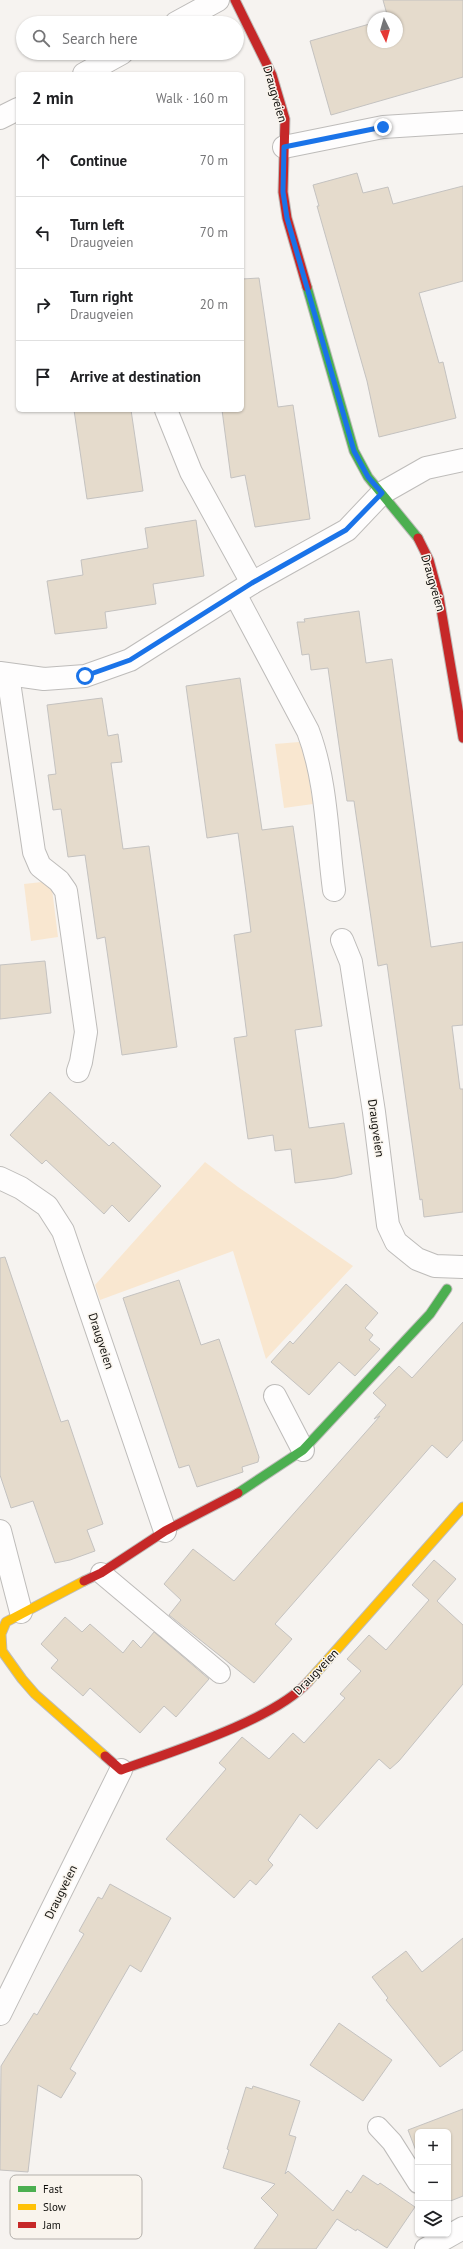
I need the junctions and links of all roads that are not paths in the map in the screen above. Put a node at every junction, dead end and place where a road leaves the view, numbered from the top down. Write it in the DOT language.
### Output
graph roads {
  1 [pos="218,0"];
  2 [pos="235,0"];
  3 [pos="189,16"];
  4 [pos="243,16"];
  5 [pos="244,18"];
  6 [pos="109,60"];
  7 [pos="88,72"];
  8 [pos="16,110"];
  9 [pos="0,118"];
  10 [pos="463,122"];
  11 [pos="284,147"];
  12 [pos="167,412"];
  13 [pos="463,460"];
  14 [pos="382,493"];
  15 [pos="243,589"];
  16 [pos="4,674"];
  17 [pos="463,738"];
  18 [pos="334,890"];
  19 [pos="342,940"];
  20 [pos="78,1071"];
  21 [pos="0,1178"];
  22 [pos="463,1267"];
  23 [pos="447,1289"];
  24 [pos="275,1396"];
  25 [pos="303,1450"];
  26 [pos="463,1507"];
  27 [pos="0,1531"];
  28 [pos="165,1531"];
  29 [pos="101,1573"];
  30 [pos="21,1612"];
  31 [pos="1,1643"];
  32 [pos="220,1673"];
  33 [pos="121,1770"];
  34 [pos="0,2014"];
  35 [pos="378,2127"];
  36 [pos="415,2178"];
  37 [pos="445,2237"];
  38 [pos="426,2249"];
  1 -- 3 [label="street"];
  2 -- 4 [label="street, Draugveien"];
  5 -- 11 [label="street, Draugveien"];
  6 -- 7 [label="street"];
  8 -- 9 [label="street"];
  10 -- 11 [label="street"];
  11 -- 14 [label="street, Draugveien"];
  12 -- 15 [label="street"];
  13 -- 14 [label="street"];
  14 -- 15 [label="street"];
  14 -- 17 [label="street, Draugveien"];
  15 -- 16 [label="street"];
  15 -- 18 [label="street"];
  16 -- 20 [label="street"];
  19 -- 22 [label="street, Draugveien"];
  21 -- 28 [label="street, Draugveien"];
  23 -- 25 [label="street"];
  24 -- 25 [label="street"];
  25 -- 28 [label="street"];
  26 -- 33 [label="street, Draugveien"];
  27 -- 30 [label="street"];
  28 -- 29 [label="street"];
  29 -- 30 [label="street"];
  29 -- 32 [label="lane"];
  30 -- 31 [label="street"];
  31 -- 33 [label="street"];
  33 -- 34 [label="street, Draugveien"];
  35 -- 36 [label="lane"];
  37 -- 38 [label="street"];
}
